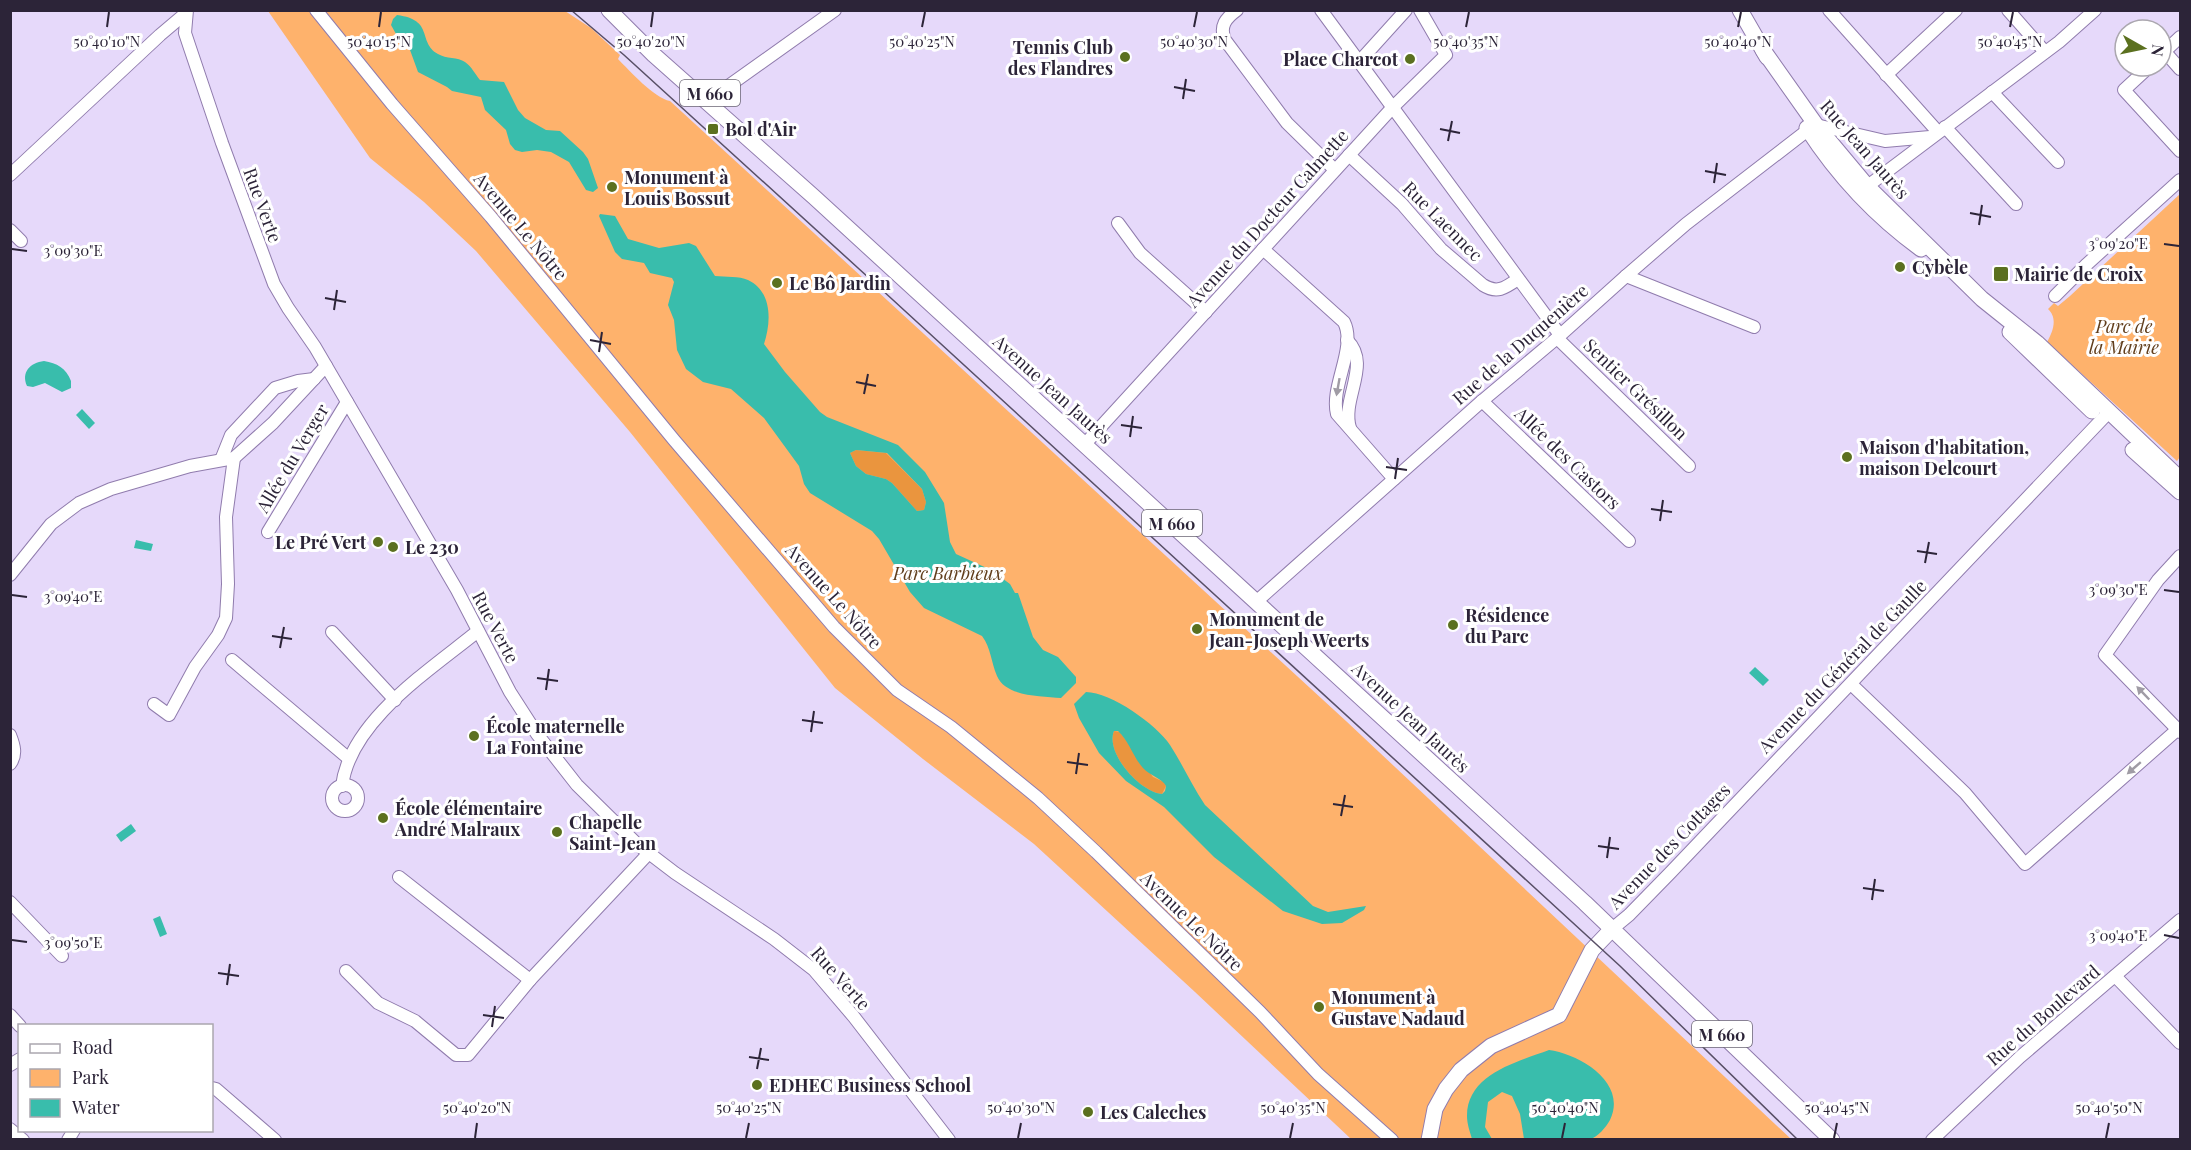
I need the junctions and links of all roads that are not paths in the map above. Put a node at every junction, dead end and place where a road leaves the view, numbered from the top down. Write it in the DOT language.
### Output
graph roads {
  1 [pos="316,10"];
  2 [pos="611,10"];
  3 [pos="835,10"];
  4 [pos="1237,10"];
  5 [pos="1321,10"];
  6 [pos="1406,10"];
  7 [pos="1419,10"];
  8 [pos="1740,10"];
  9 [pos="1956,10"];
  10 [pos="2008,10"];
  11 [pos="2095,10"];
  12 [pos="1829,11"];
  13 [pos="183,13"];
  14 [pos="2045,52"];
  15 [pos="1359,62"];
  16 [pos="1886,75"];
  17 [pos="2137,78"];
  18 [pos="1992,92"];
  19 [pos="710,99"];
  20 [pos="1393,107"];
  21 [pos="1812,128"];
  22 [pos="1938,132"];
  23 [pos="2181,151"];
  24 [pos="1349,155"];
  25 [pos="2058,162"];
  26 [pos="1335,170"];
  27 [pos="10,175"];
  28 [pos="2181,180"];
  29 [pos="1862,190"];
  30 [pos="2016,204"];
  31 [pos="1118,223"];
  32 [pos="10,230"];
  33 [pos="21,241"];
  34 [pos="1263,249"];
  35 [pos="1626,276"];
  36 [pos="1518,279"];
  37 [pos="2055,296"];
  38 [pos="1206,312"];
  39 [pos="1754,327"];
  40 [pos="1559,337"];
  41 [pos="326,366"];
  42 [pos="314,379"];
  43 [pos="1482,401"];
  44 [pos="347,402"];
  45 [pos="2105,416"];
  46 [pos="1085,444"];
  47 [pos="234,458"];
  48 [pos="221,460"];
  49 [pos="1689,466"];
  50 [pos="1394,479"];
  51 [pos="2181,479"];
  52 [pos="2181,492"];
  53 [pos="268,532"];
  54 [pos="1629,541"];
  55 [pos="2181,556"];
  56 [pos="10,575"];
  57 [pos="1257,601"];
  58 [pos="478,631"];
  59 [pos="332,632"];
  60 [pos="232,660"];
  61 [pos="1851,684"];
  62 [pos="395,700"];
  63 [pos="154,704"];
  64 [pos="2179,731"];
  65 [pos="10,735"];
  66 [pos="348,758"];
  67 [pos="10,764"];
  68 [pos="342,786"];
  69 [pos="1751,788"];
  70 [pos="649,853"];
  71 [pos="399,877"];
  72 [pos="10,902"];
  73 [pos="2181,920"];
  74 [pos="1612,929"];
  75 [pos="62,956"];
  76 [pos="346,971"];
  77 [pos="2115,976"];
  78 [pos="530,980"];
  79 [pos="2181,1043"];
  80 [pos="213,1088"];
  81 [pos="10,1129"];
  82 [pos="24,1140"];
  83 [pos="275,1140"];
  84 [pos="950,1140"];
  85 [pos="1392,1140"];
  86 [pos="1429,1140"];
  87 [pos="1832,1140"];
  88 [pos="1932,1140"];
  1 -- 85 [label="street, Avenue Le Nôtre"];
  2 -- 19 [label="main road, Avenue Jean Jaurès / M 660"];
  3 -- 19 [label="street"];
  4 -- 26 [label="street"];
  5 -- 15 [label="street, Sentier Grésillon"];
  6 -- 15 [label="street"];
  7 -- 20 [label="street, Avenue du Docteur Calmette"];
  8 -- 21 [label="main road, Rue Jean Jaurès"];
  9 -- 16 [label="street"];
  10 -- 14 [label="street"];
  11 -- 14 [label="street"];
  12 -- 16 [label="street"];
  13 -- 27 [label="street"];
  13 -- 41 [label="street, Rue Verte"];
  14 -- 18 [label="street"];
  15 -- 20 [label="street, Sentier Grésillon"];
  16 -- 22 [label="street"];
  17 -- 23 [label="street"];
  18 -- 22 [label="street"];
  18 -- 25 [label="street"];
  19 -- 46 [label="main road, Avenue Jean Jaurès / M 660"];
  20 -- 24 [label="street, Avenue du Docteur Calmette"];
  20 -- 36 [label="street, Sentier Grésillon"];
  21 -- 22 [label="street"];
  21 -- 29 [label="main road, Rue Jean Jaurès"];
  21 -- 35 [label="street, Rue de la Duquenière"];
  22 -- 29 [label="street"];
  22 -- 30 [label="street"];
  24 -- 26 [label="street, Avenue du Docteur Calmette"];
  24 -- 36 [label="street, Rue Laennec"];
  26 -- 34 [label="street, Avenue du Docteur Calmette"];
  28 -- 37 [label="street"];
  29 -- 45 [label="main road, Rue Jean Jaurès"];
  31 -- 38 [label="street"];
  32 -- 33 [label="street"];
  34 -- 38 [label="street, Avenue du Docteur Calmette"];
  34 -- 50 [label="street"];
  35 -- 39 [label="street"];
  35 -- 40 [label="street, Rue de la Duquenière"];
  36 -- 40 [label="street, Sentier Grésillon"];
  38 -- 46 [label="street, Avenue du Docteur Calmette"];
  40 -- 43 [label="street, Rue de la Duquenière"];
  40 -- 49 [label="street, Sentier Grésillon"];
  41 -- 42 [label="street"];
  41 -- 44 [label="street, Rue Verte"];
  42 -- 47 [label="street"];
  42 -- 48 [label="street"];
  43 -- 50 [label="street, Rue de la Duquenière"];
  43 -- 54 [label="street, Allée des Castors"];
  44 -- 53 [label="street, Allée du Verger"];
  44 -- 58 [label="street, Rue Verte"];
  45 -- 51 [label="main road, Rue Jean Jaurès"];
  45 -- 52 [label="main road, Rue Jean Jaurès"];
  45 -- 61 [label="street, Avenue du Général de Gaulle"];
  46 -- 57 [label="main road, Avenue Jean Jaurès / M 660"];
  47 -- 48 [label="street"];
  47 -- 63 [label="street"];
  48 -- 56 [label="street"];
  50 -- 57 [label="street, Rue de la Duquenière"];
  64 -- 55 [label="street, one-way"];
  57 -- 74 [label="main road, Avenue Jean Jaurès / M 660"];
  58 -- 62 [label="street"];
  58 -- 70 [label="street, Rue Verte"];
  59 -- 62 [label="street"];
  60 -- 66 [label="street"];
  64 -- 61 [label="street, one-way"];
  61 -- 69 [label="street, Avenue du Général de Gaulle"];
  62 -- 66 [label="street"];
  65 -- 67 [label="street"];
  66 -- 68 [label="street"];
  69 -- 74 [label="street, Avenue des Cottages"];
  70 -- 78 [label="street"];
  70 -- 84 [label="street, Rue Verte"];
  71 -- 78 [label="street"];
  72 -- 75 [label="street"];
  73 -- 77 [label="street, Rue du Boulevard"];
  74 -- 86 [label="main road"];
  74 -- 87 [label="main road, Avenue Jean Jaurès / M 660"];
  76 -- 78 [label="street"];
  77 -- 79 [label="street"];
  77 -- 88 [label="street, Rue du Boulevard"];
  80 -- 83 [label="street"];
  81 -- 82 [label="street"];
}
